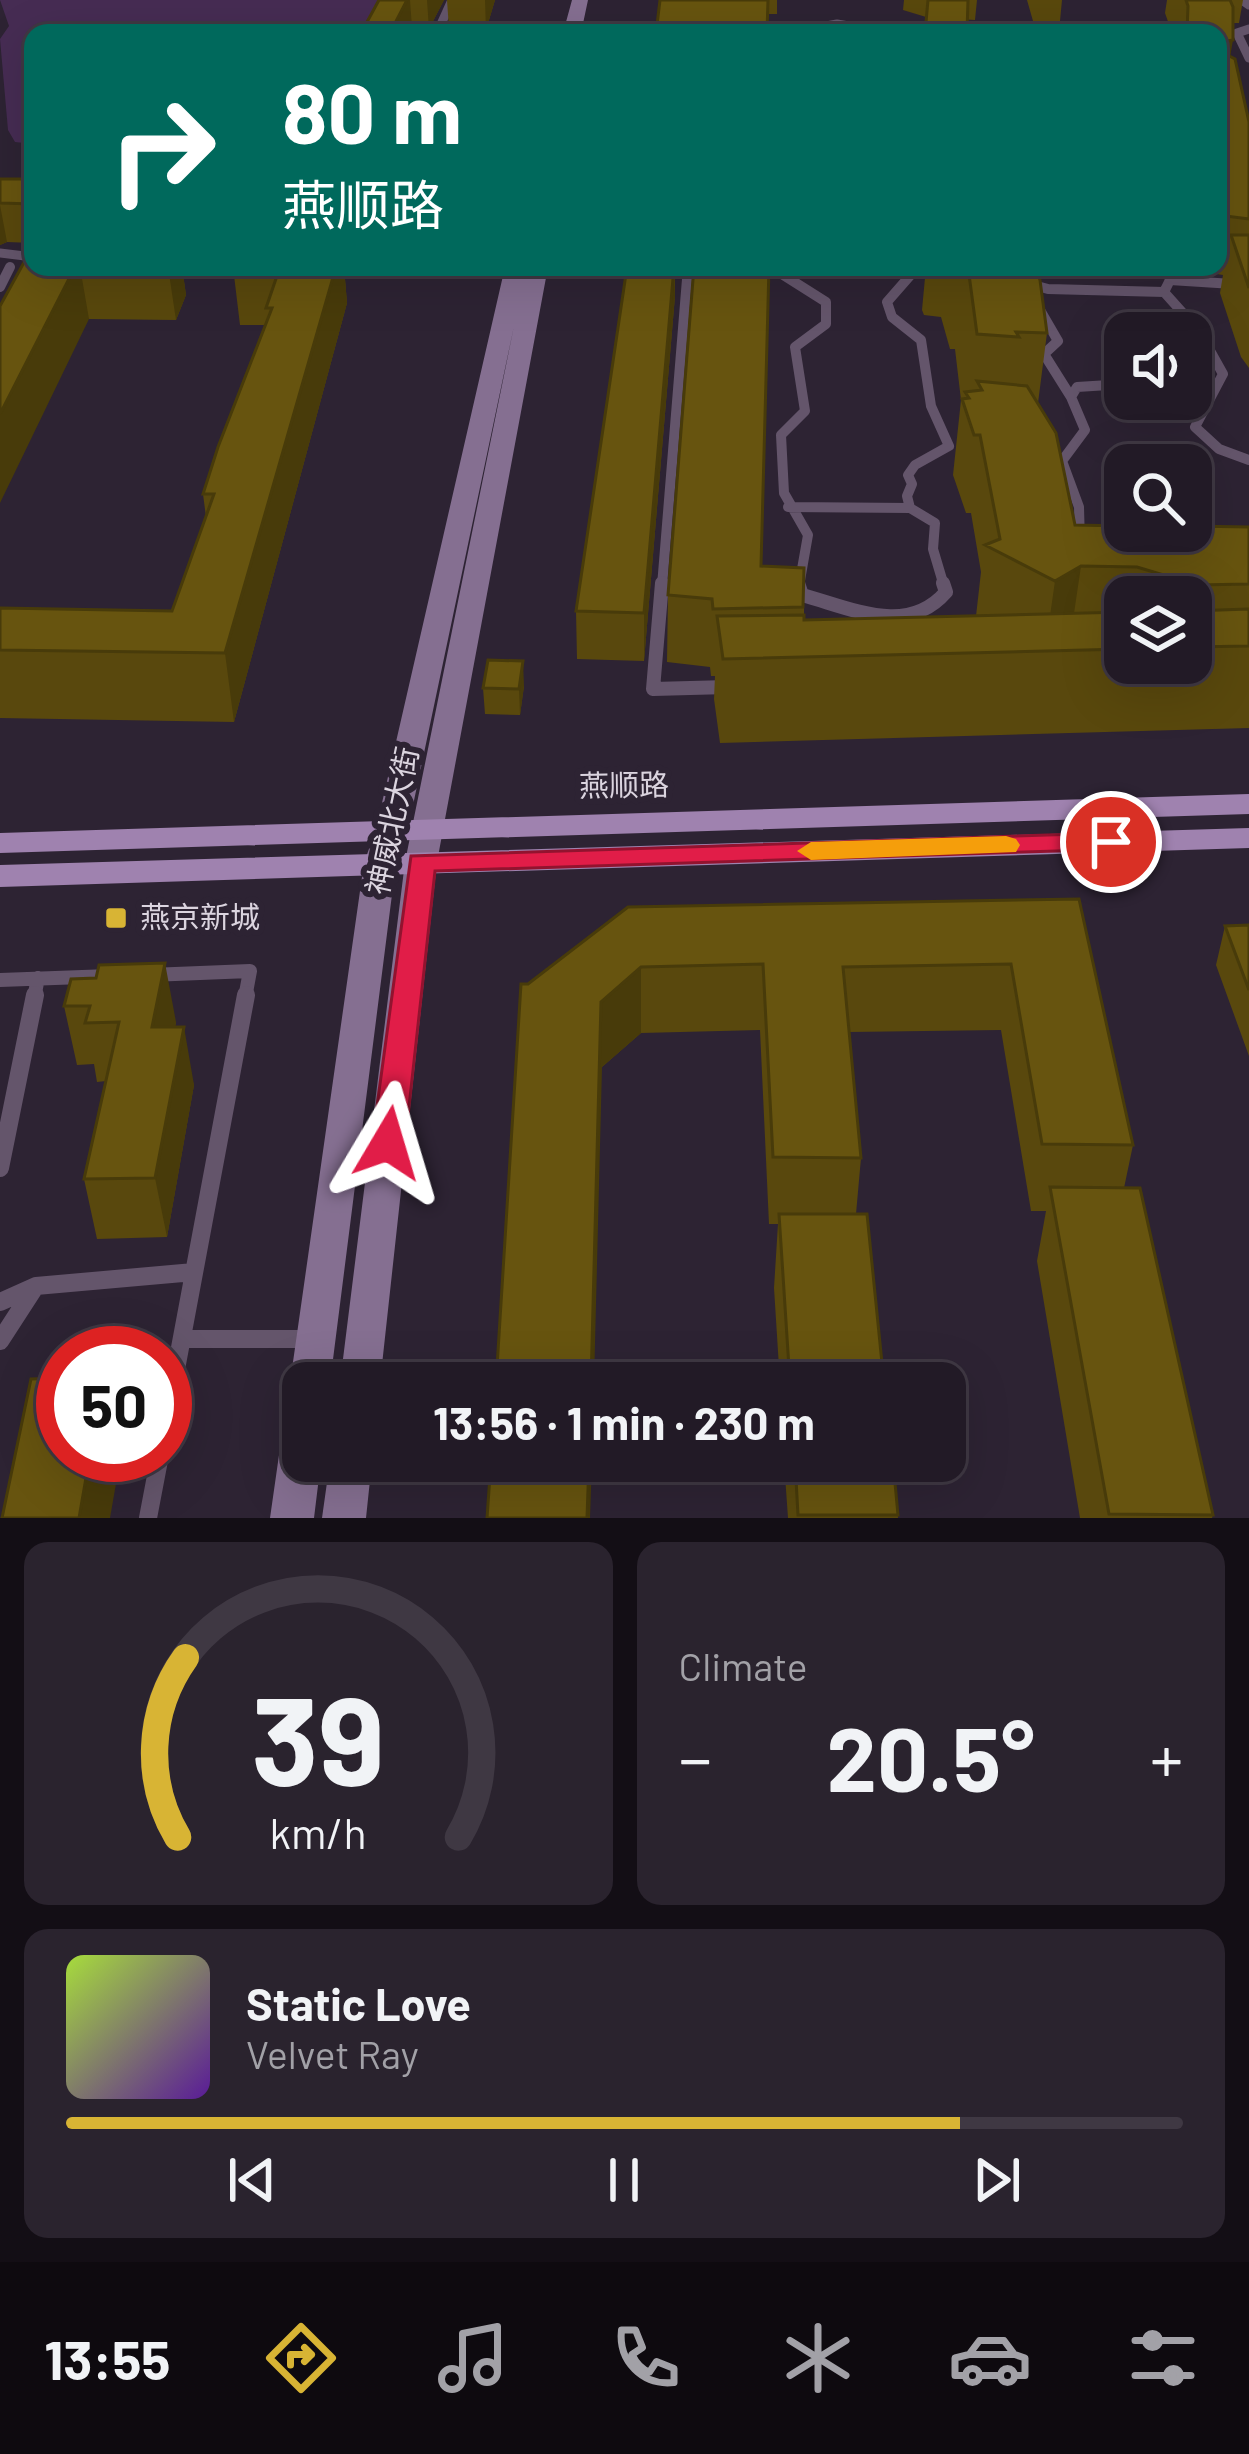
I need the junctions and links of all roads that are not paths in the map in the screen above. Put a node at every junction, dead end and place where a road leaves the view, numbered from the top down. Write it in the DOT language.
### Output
graph roads {
  1 [pos="1241,0"];
  2 [pos="1249,5"];
  3 [pos="1249,29"];
  4 [pos="1249,58"];
  5 [pos="10,266"];
  6 [pos="528,276"];
  7 [pos="691,276"];
  8 [pos="785,276"];
  9 [pos="910,276"];
  10 [pos="1167,276"];
  11 [pos="1188,276"];
  12 [pos="1013,277"];
  13 [pos="1249,285"];
  14 [pos="0,287"];
  15 [pos="1048,289"];
  16 [pos="1164,292"];
  17 [pos="1182,312"];
  18 [pos="1212,354"];
  19 [pos="1104,382"];
  20 [pos="1071,397"];
  21 [pos="1212,400"];
  22 [pos="1197,420"];
  23 [pos="949,446"];
  24 [pos="968,448"];
  25 [pos="1044,454"];
  26 [pos="1062,456"];
  27 [pos="1249,460"];
  28 [pos="788,507"];
  29 [pos="910,508"];
  30 [pos="1082,561"];
  31 [pos="748,687"];
  32 [pos="1249,804"];
  33 [pos="1249,838"];
  34 [pos="0,842"];
  35 [pos="405,845"];
  36 [pos="0,876"];
  37 [pos="38,979"];
  38 [pos="0,980"];
  39 [pos="0,1168"];
  40 [pos="194,1271"];
  41 [pos="35,1287"];
  42 [pos="0,1302"];
  43 [pos="184,1326"];
  44 [pos="192,1339"];
  45 [pos="316,1339"];
  46 [pos="0,1341"];
  47 [pos="313,1362"];
  48 [pos="362,1362"];
  49 [pos="155,1482"];
  50 [pos="297,1482"];
  51 [pos="348,1482"];
  52 [pos="148,1518"];
  53 [pos="292,1518"];
  54 [pos="344,1518"];
  1 -- 2 [label="lane"];
  3 -- 4 [label="lane"];
  5 -- 14 [label="lane"];
  6 -- 35 [label="street, 神威北大街"];
  7 -- 31 [label="lane"];
  8 -- 28 [label="lane"];
  9 -- 23 [label="lane"];
  10 -- 16 [label="lane"];
  11 -- 13 [label="lane"];
  12 -- 15 [label="lane"];
  15 -- 16 [label="lane"];
  15 -- 20 [label="lane"];
  16 -- 17 [label="lane"];
  18 -- 21 [label="lane"];
  19 -- 20 [label="lane"];
  20 -- 26 [label="lane"];
  22 -- 27 [label="lane"];
  23 -- 24 [label="lane"];
  23 -- 29 [label="lane"];
  25 -- 26 [label="lane"];
  26 -- 30 [label="lane"];
  28 -- 29 [label="lane"];
  28 -- 29 [label="lane"];
  32 -- 35 [label="main road, 燕顺路"];
  33 -- 35 [label="main road, 燕顺路"];
  34 -- 35 [label="main road, 燕顺路"];
  35 -- 36 [label="main road, 燕顺路"];
  35 -- 45 [label="street, 神威北大街"];
  35 -- 48 [label="street, 神威北大街"];
  37 -- 38 [label="lane"];
  37 -- 39 [label="lane"];
  37 -- 40 [label="lane"];
  40 -- 41 [label="lane"];
  40 -- 43 [label="lane"];
  41 -- 42 [label="lane"];
  41 -- 46 [label="lane"];
  44 -- 45 [label="lane"];
  45 -- 47 [label="street, 神威北大街"];
  49 -- 52 [label="lane"];
  50 -- 53 [label="street"];
  51 -- 54 [label="street"];
}
